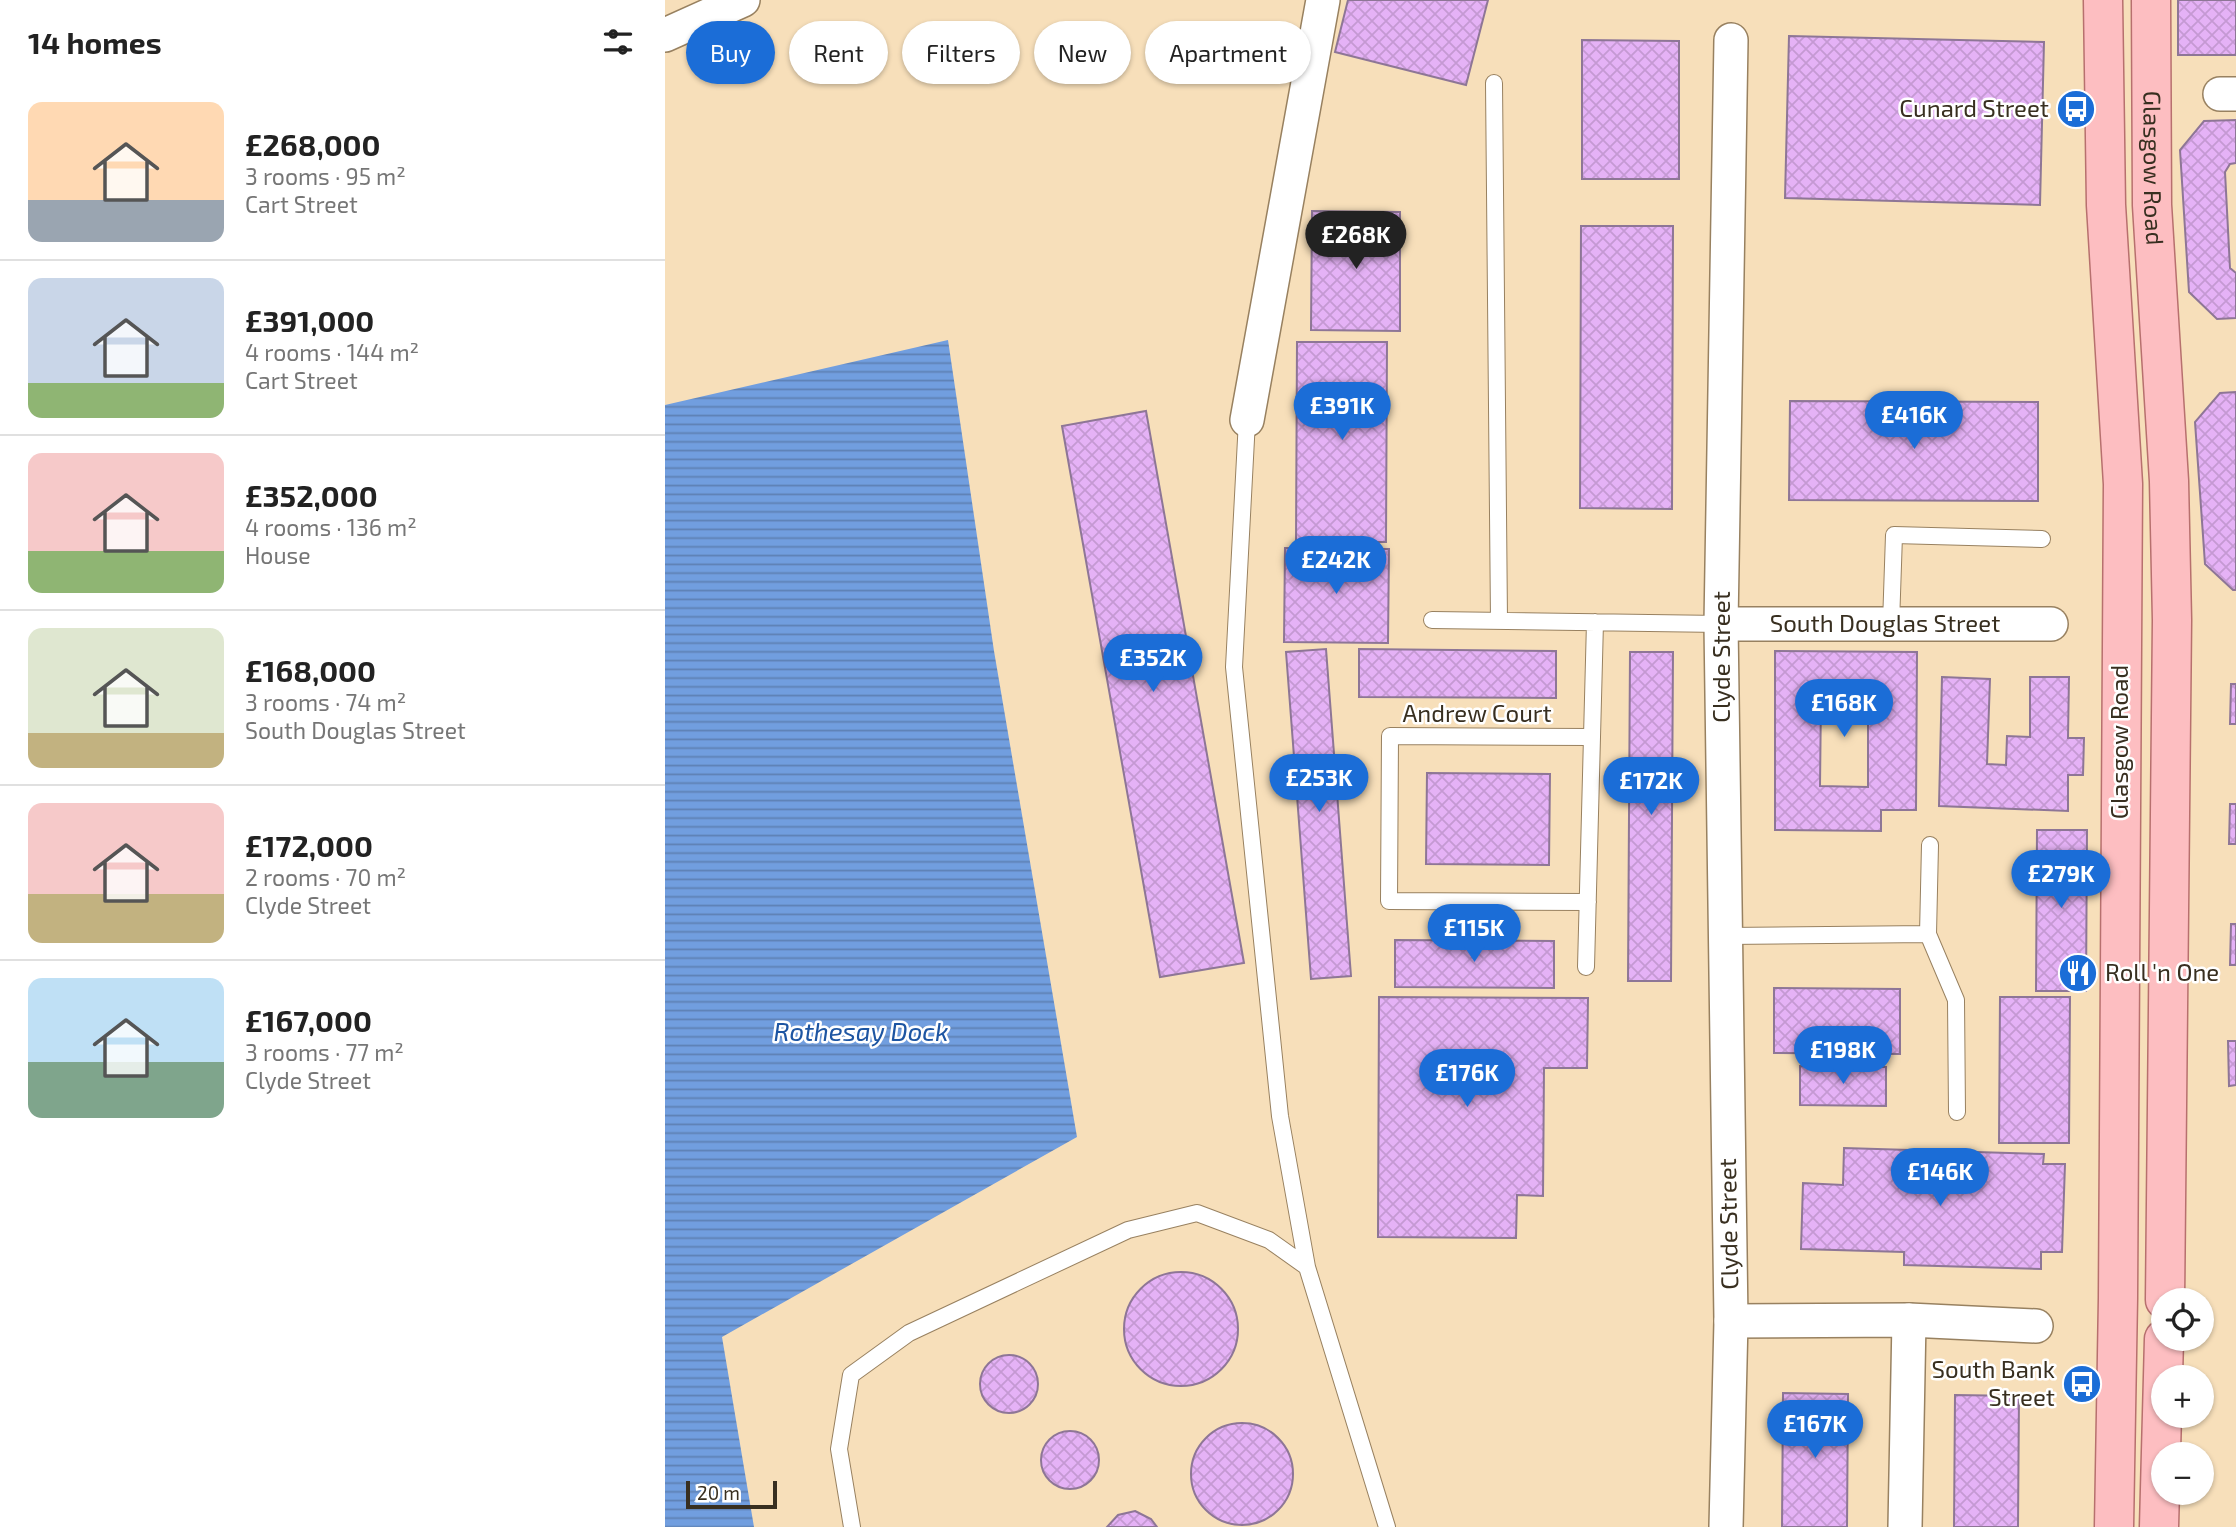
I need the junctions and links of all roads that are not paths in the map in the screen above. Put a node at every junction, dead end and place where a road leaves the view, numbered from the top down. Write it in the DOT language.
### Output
graph roads {
  1 [pos="743,0"];
  2 [pos="1323,0"];
  3 [pos="2103,0"];
  4 [pos="2151,0"];
  5 [pos="665,35"];
  6 [pos="1731,40"];
  7 [pos="1494,83"];
  8 [pos="1247,420"];
  9 [pos="2042,539"];
  10 [pos="1432,620"];
  11 [pos="1499,621"];
  12 [pos="1594,622"];
  13 [pos="1721,624"];
  14 [pos="1891,624"];
  15 [pos="2051,624"];
  16 [pos="1592,737"];
  17 [pos="1930,845"];
  18 [pos="1588,902"];
  19 [pos="1928,934"];
  20 [pos="1725,936"];
  21 [pos="1586,967"];
  22 [pos="1957,1112"];
  23 [pos="1307,1267"];
  24 [pos="2165,1288"];
  25 [pos="1909,1320"];
  26 [pos="1731,1321"];
  27 [pos="2036,1326"];
  28 [pos="2164,1351"];
  29 [pos="852,1527"];
  30 [pos="1387,1527"];
  31 [pos="1725,1527"];
  32 [pos="1905,1527"];
  33 [pos="2114,1527"];
  34 [pos="2158,1527"];
  1 -- 5 [label="street"];
  2 -- 8 [label="street"];
  3 -- 33 [label="main road, Glasgow Road"];
  4 -- 24 [label="main road, Glasgow Road"];
  6 -- 13 [label="street, Clyde Street"];
  7 -- 11 [label="lane"];
  8 -- 23 [label="lane"];
  9 -- 14 [label="lane"];
  10 -- 11 [label="lane"];
  11 -- 12 [label="lane"];
  12 -- 13 [label="lane"];
  12 -- 16 [label="lane"];
  13 -- 14 [label="street, South Douglas Street"];
  13 -- 20 [label="street, Clyde Street"];
  14 -- 15 [label="street, South Douglas Street"];
  16 -- 18 [label="lane"];
  16 -- 18 [label="lane, Andrew Court"];
  17 -- 19 [label="lane"];
  18 -- 21 [label="lane"];
  19 -- 20 [label="lane"];
  19 -- 22 [label="lane"];
  20 -- 26 [label="street, Clyde Street"];
  23 -- 29 [label="lane"];
  23 -- 30 [label="lane"];
  25 -- 26 [label="street"];
  25 -- 27 [label="street"];
  25 -- 32 [label="street"];
  26 -- 31 [label="street, Clyde Street"];
  28 -- 34 [label="main road"];
}
